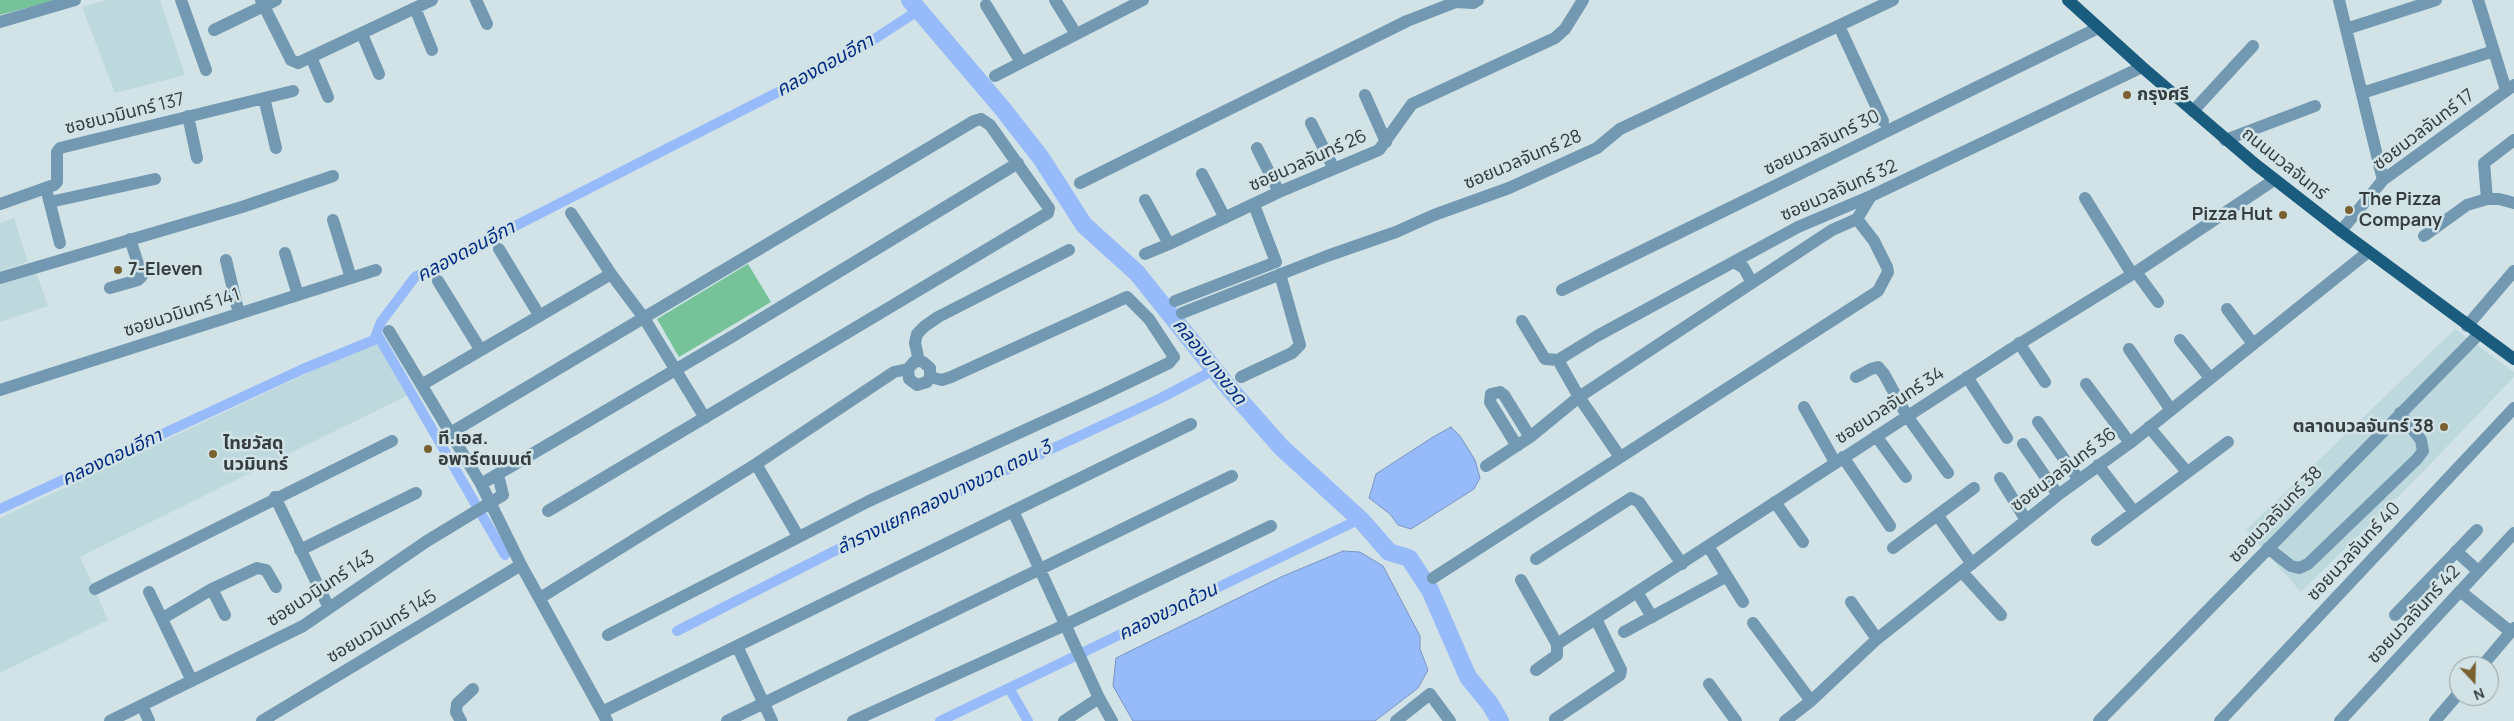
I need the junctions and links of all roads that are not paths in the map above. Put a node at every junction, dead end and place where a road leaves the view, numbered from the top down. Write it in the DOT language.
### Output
graph roads {
  1 [pos="76,0"];
  2 [pos="181,0"];
  3 [pos="276,0"];
  4 [pos="432,0"];
  5 [pos="476,0"];
  6 [pos="1055,0"];
  7 [pos="1143,0"];
  8 [pos="1478,0"];
  9 [pos="1583,0"];
  10 [pos="1893,0"];
  11 [pos="2068,0"];
  12 [pos="2339,0"];
  13 [pos="2436,0"];
  14 [pos="2478,0"];
  15 [pos="262,3"];
  16 [pos="986,4"];
  17 [pos="1126,4"];
  18 [pos="415,8"];
  19 [pos="0,22"];
  20 [pos="487,24"];
  21 [pos="1839,26"];
  22 [pos="2098,28"];
  23 [pos="2346,29"];
  24 [pos="214,30"];
  25 [pos="362,34"];
  26 [pos="1076,34"];
  27 [pos="2253,46"];
  28 [pos="432,50"];
  29 [pos="2494,51"];
  30 [pos="311,57"];
  31 [pos="1021,62"];
  32 [pos="2142,67"];
  33 [pos="206,70"];
  34 [pos="380,74"];
  35 [pos="995,76"];
  36 [pos="2510,88"];
  37 [pos="292,91"];
  38 [pos="2362,93"];
  39 [pos="1365,95"];
  40 [pos="328,97"];
  41 [pos="264,98"];
  42 [pos="2316,106"];
  43 [pos="2193,111"];
  44 [pos="188,116"];
  45 [pos="1883,121"];
  46 [pos="1311,123"];
  47 [pos="2225,140"];
  48 [pos="2514,140"];
  49 [pos="1386,142"];
  50 [pos="276,148"];
  51 [pos="1257,148"];
  52 [pos="198,158"];
  53 [pos="1018,163"];
  54 [pos="1334,169"];
  55 [pos="1202,174"];
  56 [pos="333,176"];
  57 [pos="155,179"];
  58 [pos="2274,180"];
  59 [pos="2382,180"];
  60 [pos="1080,183"];
  61 [pos="46,189"];
  62 [pos="1279,192"];
  63 [pos="1871,196"];
  64 [pos="2085,198"];
  65 [pos="2487,199"];
  66 [pos="1145,200"];
  67 [pos="50,202"];
  68 [pos="2514,203"];
  69 [pos="0,204"];
  70 [pos="1254,205"];
  71 [pos="570,213"];
  72 [pos="1226,218"];
  73 [pos="1857,219"];
  74 [pos="333,220"];
  75 [pos="2341,231"];
  76 [pos="2424,236"];
  77 [pos="130,239"];
  78 [pos="60,243"];
  79 [pos="1169,244"];
  80 [pos="499,249"];
  81 [pos="1069,250"];
  82 [pos="2368,252"];
  83 [pos="285,253"];
  84 [pos="1145,254"];
  85 [pos="226,260"];
  86 [pos="1734,262"];
  87 [pos="376,270"];
  88 [pos="2514,271"];
  89 [pos="2134,273"];
  90 [pos="611,274"];
  91 [pos="1280,274"];
  92 [pos="0,278"];
  93 [pos="351,278"];
  94 [pos="438,281"];
  95 [pos="1752,283"];
  96 [pos="110,288"];
  97 [pos="1562,290"];
  98 [pos="298,295"];
  99 [pos="1176,301"];
  100 [pos="2158,302"];
  101 [pos="2227,309"];
  102 [pos="1182,313"];
  103 [pos="239,314"];
  104 [pos="539,315"];
  105 [pos="644,318"];
  106 [pos="1522,321"];
  107 [pos="2467,326"];
  108 [pos="389,331"];
  109 [pos="2479,334"];
  110 [pos="2180,340"];
  111 [pos="2019,343"];
  112 [pos="2252,344"];
  113 [pos="480,349"];
  114 [pos="2128,350"];
  115 [pos="2514,359"];
  116 [pos="1558,360"];
  117 [pos="919,361"];
  118 [pos="676,369"];
  119 [pos="908,369"];
  120 [pos="930,377"];
  121 [pos="1241,377"];
  122 [pos="1856,377"];
  123 [pos="1967,377"];
  124 [pos="2210,378"];
  125 [pos="2045,382"];
  126 [pos="423,384"];
  127 [pos="2086,384"];
  128 [pos="0,390"];
  129 [pos="1579,396"];
  130 [pos="1804,407"];
  131 [pos="2514,408"];
  132 [pos="2170,410"];
  133 [pos="2400,413"];
  134 [pos="1907,416"];
  135 [pos="705,418"];
  136 [pos="2038,422"];
  137 [pos="1191,424"];
  138 [pos="2149,427"];
  139 [pos="452,432"];
  140 [pos="1876,436"];
  141 [pos="1530,437"];
  142 [pos="2007,438"];
  143 [pos="392,441"];
  144 [pos="2228,442"];
  145 [pos="2130,443"];
  146 [pos="2023,444"];
  147 [pos="1517,446"];
  148 [pos="1620,457"];
  149 [pos="1839,459"];
  150 [pos="756,464"];
  151 [pos="2098,465"];
  152 [pos="1486,466"];
  153 [pos="2187,472"];
  154 [pos="1948,473"];
  155 [pos="498,475"];
  156 [pos="1232,476"];
  157 [pos="1906,477"];
  158 [pos="2000,478"];
  159 [pos="2079,480"];
  160 [pos="481,484"];
  161 [pos="1974,488"];
  162 [pos="416,493"];
  163 [pos="2058,495"];
  164 [pos="275,498"];
  165 [pos="491,502"];
  166 [pos="1775,502"];
  167 [pos="548,511"];
  168 [pos="1013,511"];
  169 [pos="2134,512"];
  170 [pos="1938,516"];
  171 [pos="2026,520"];
  172 [pos="1271,526"];
  173 [pos="1890,526"];
  174 [pos="2477,530"];
  175 [pos="2514,533"];
  176 [pos="798,536"];
  177 [pos="2097,540"];
  178 [pos="1803,542"];
  179 [pos="1708,546"];
  180 [pos="1893,548"];
  181 [pos="2268,548"];
  182 [pos="300,550"];
  183 [pos="2456,551"];
  184 [pos="1536,559"];
  185 [pos="1682,564"];
  186 [pos="521,565"];
  187 [pos="1967,568"];
  188 [pos="1039,569"];
  189 [pos="2478,571"];
  190 [pos="1727,576"];
  191 [pos="1433,578"];
  192 [pos="1521,580"];
  193 [pos="276,587"];
  194 [pos="95,589"];
  195 [pos="212,589"];
  196 [pos="2460,591"];
  197 [pos="149,592"];
  198 [pos="1637,592"];
  199 [pos="540,598"];
  200 [pos="1744,602"];
  201 [pos="1851,602"];
  202 [pos="329,608"];
  203 [pos="225,615"];
  204 [pos="2000,615"];
  205 [pos="2395,615"];
  206 [pos="1652,617"];
  207 [pos="163,618"];
  208 [pos="1596,619"];
  209 [pos="1753,623"];
  210 [pos="1065,625"];
  211 [pos="2512,630"];
  212 [pos="1624,632"];
  213 [pos="608,635"];
  214 [pos="1877,639"];
  215 [pos="1557,644"];
  216 [pos="736,646"];
  217 [pos="2490,656"];
  218 [pos="1536,670"];
  219 [pos="192,681"];
  220 [pos="1710,684"];
  221 [pos="473,689"];
  222 [pos="1099,698"];
  223 [pos="1811,701"];
  224 [pos="763,703"];
  225 [pos="142,705"];
  226 [pos="2449,705"];
  227 [pos="605,716"];
  228 [pos="1555,719"];
  229 [pos="110,721"];
  230 [pos="150,721"];
  231 [pos="262,721"];
  232 [pos="461,721"];
  233 [pos="727,721"];
  234 [pos="772,721"];
  235 [pos="853,721"];
  236 [pos="1064,721"];
  237 [pos="1112,721"];
  238 [pos="1396,721"];
  239 [pos="1450,721"];
  240 [pos="1736,721"];
  241 [pos="1785,721"];
  242 [pos="2099,721"];
  243 [pos="2220,721"];
  244 [pos="2340,721"];
  245 [pos="2435,721"];
  1 -- 19 [label="street"];
  2 -- 33 [label="street"];
  3 -- 15 [label="street"];
  4 -- 18 [label="street"];
  5 -- 20 [label="street"];
  6 -- 26 [label="street"];
  7 -- 17 [label="street"];
  8 -- 60 [label="street"];
  9 -- 49 [label="street, ซอยนวลจันทร์ 26"];
  10 -- 21 [label="street, ซอยนวลจันทร์ 28"];
  11 -- 22 [label="main road, ถนนนวลจันทร์"];
  12 -- 23 [label="street"];
  13 -- 23 [label="street"];
  14 -- 29 [label="street"];
  15 -- 24 [label="street"];
  15 -- 30 [label="street"];
  16 -- 31 [label="street"];
  17 -- 26 [label="street"];
  18 -- 25 [label="street"];
  18 -- 28 [label="street"];
  21 -- 45 [label="street"];
  21 -- 91 [label="street, ซอยนวลจันทร์ 28"];
  22 -- 32 [label="main road, ถนนนวลจันทร์"];
  22 -- 97 [label="street, ซอยนวลจันทร์ 30"];
  23 -- 38 [label="street"];
  25 -- 30 [label="street"];
  25 -- 34 [label="street"];
  26 -- 31 [label="street"];
  27 -- 43 [label="street"];
  29 -- 36 [label="street"];
  29 -- 38 [label="street"];
  30 -- 40 [label="street"];
  31 -- 35 [label="street"];
  32 -- 43 [label="main road, ถนนนวลจันทร์"];
  32 -- 63 [label="street, ซอยนวลจันทร์ 32"];
  36 -- 59 [label="street, ซอยนวลจันทร์ 17"];
  37 -- 41 [label="street, ซอยนวมินทร์ 137"];
  38 -- 59 [label="street"];
  39 -- 49 [label="street"];
  41 -- 44 [label="street, ซอยนวมินทร์ 137"];
  41 -- 50 [label="street"];
  42 -- 47 [label="street"];
  43 -- 47 [label="main road, ถนนนวลจันทร์"];
  44 -- 52 [label="street"];
  44 -- 61 [label="street, ซอยนวมินทร์ 137"];
  46 -- 54 [label="street"];
  47 -- 58 [label="main road, ถนนนวลจันทร์"];
  48 -- 65 [label="street"];
  49 -- 54 [label="street, ซอยนวลจันทร์ 26"];
  51 -- 62 [label="street"];
  53 -- 105 [label="street"];
  53 -- 118 [label="street"];
  53 -- 135 [label="street"];
  54 -- 62 [label="street, ซอยนวลจันทร์ 26"];
  55 -- 72 [label="street"];
  56 -- 77 [label="street"];
  57 -- 67 [label="street"];
  58 -- 75 [label="main road, ถนนนวลจันทร์"];
  58 -- 89 [label="street, ซอยนวลจันทร์ 34"];
  59 -- 75 [label="street, ซอยนวลจันทร์ 17"];
  61 -- 67 [label="street"];
  61 -- 69 [label="street"];
  62 -- 70 [label="street, ซอยนวลจันทร์ 26"];
  63 -- 73 [label="street"];
  63 -- 86 [label="street, ซอยนวลจันทร์ 32"];
  64 -- 89 [label="street"];
  65 -- 68 [label="street"];
  65 -- 76 [label="street"];
  66 -- 79 [label="street"];
  67 -- 78 [label="street"];
  70 -- 72 [label="street, ซอยนวลจันทร์ 26"];
  70 -- 99 [label="street"];
  71 -- 90 [label="street"];
  72 -- 79 [label="street, ซอยนวลจันทร์ 26"];
  73 -- 95 [label="street"];
  73 -- 148 [label="street"];
  74 -- 93 [label="street"];
  75 -- 82 [label="main road, ถนนนวลจันทร์"];
  77 -- 92 [label="street"];
  77 -- 96 [label="street"];
  79 -- 84 [label="street, ซอยนวลจันทร์ 26"];
  80 -- 104 [label="street"];
  81 -- 117 [label="street"];
  82 -- 107 [label="main road, ถนนนวลจันทร์"];
  82 -- 112 [label="street, ซอยนวลจันทร์ 36"];
  83 -- 98 [label="street"];
  85 -- 103 [label="street"];
  86 -- 95 [label="street"];
  86 -- 116 [label="street, ซอยนวลจันทร์ 32"];
  87 -- 93 [label="street, ซอยนวมินทร์ 141"];
  88 -- 107 [label="street"];
  89 -- 100 [label="street"];
  89 -- 111 [label="street, ซอยนวลจันทร์ 34"];
  90 -- 104 [label="street"];
  90 -- 105 [label="street"];
  91 -- 102 [label="street, ซอยนวลจันทร์ 28"];
  91 -- 121 [label="street"];
  93 -- 98 [label="street, ซอยนวมินทร์ 141"];
  94 -- 113 [label="street"];
  95 -- 129 [label="street"];
  98 -- 103 [label="street, ซอยนวมินทร์ 141"];
  101 -- 112 [label="street"];
  103 -- 128 [label="street, ซอยนวมินทร์ 141"];
  104 -- 113 [label="street"];
  105 -- 118 [label="street"];
  105 -- 139 [label="street"];
  106 -- 116 [label="street"];
  107 -- 109 [label="main road, ถนนนวลจันทร์"];
  108 -- 126 [label="street"];
  109 -- 115 [label="main road, ถนนนวลจันทร์"];
  109 -- 133 [label="street, ซอยนวลจันทร์ 38"];
  110 -- 124 [label="street"];
  111 -- 123 [label="street, ซอยนวลจันทร์ 34"];
  111 -- 125 [label="street"];
  112 -- 124 [label="street, ซอยนวลจันทร์ 36"];
  113 -- 126 [label="street"];
  114 -- 132 [label="street"];
  116 -- 129 [label="street"];
  117 -- 119 [label="street"];
  117 -- 120 [label="street"];
  118 -- 135 [label="street"];
  118 -- 155 [label="street"];
  119 -- 120 [label="street"];
  119 -- 150 [label="street"];
  120 -- 176 [label="street"];
  122 -- 134 [label="street"];
  123 -- 134 [label="street, ซอยนวลจันทร์ 34"];
  123 -- 142 [label="street"];
  124 -- 132 [label="street, ซอยนวลจันทร์ 36"];
  126 -- 139 [label="street"];
  127 -- 145 [label="street"];
  129 -- 141 [label="street"];
  129 -- 148 [label="street"];
  130 -- 149 [label="street"];
  131 -- 243 [label="street, ซอยนวลจันทร์ 40"];
  132 -- 138 [label="street, ซอยนวลจันทร์ 36"];
  133 -- 181 [label="street, ซอยนวลจันทร์ 38"];
  133 -- 181 [label="street"];
  134 -- 140 [label="street, ซอยนวลจันทร์ 34"];
  134 -- 154 [label="street"];
  135 -- 167 [label="street"];
  136 -- 159 [label="street"];
  137 -- 168 [label="street"];
  138 -- 145 [label="street, ซอยนวลจันทร์ 36"];
  138 -- 153 [label="street"];
  139 -- 160 [label="street"];
  140 -- 149 [label="street, ซอยนวลจันทร์ 34"];
  140 -- 157 [label="street"];
  141 -- 147 [label="street"];
  141 -- 147 [label="street"];
  143 -- 164 [label="street"];
  144 -- 153 [label="street"];
  145 -- 151 [label="street, ซอยนวลจันทร์ 36"];
  146 -- 163 [label="street"];
  147 -- 152 [label="street"];
  148 -- 191 [label="street"];
  149 -- 166 [label="street, ซอยนวลจันทร์ 34"];
  149 -- 173 [label="street"];
  150 -- 176 [label="street"];
  150 -- 199 [label="street"];
  151 -- 159 [label="street, ซอยนวลจันทร์ 36"];
  151 -- 169 [label="street"];
  153 -- 169 [label="street"];
  155 -- 160 [label="street"];
  155 -- 165 [label="street"];
  156 -- 188 [label="street"];
  158 -- 171 [label="street"];
  159 -- 163 [label="street, ซอยนวลจันทร์ 36"];
  160 -- 165 [label="street"];
  161 -- 170 [label="street"];
  162 -- 182 [label="street"];
  163 -- 171 [label="street, ซอยนวลจันทร์ 36"];
  164 -- 182 [label="street"];
  164 -- 194 [label="street"];
  165 -- 186 [label="street"];
  165 -- 202 [label="street, ซอยนวมินทร์ 143"];
  166 -- 178 [label="street"];
  166 -- 179 [label="street, ซอยนวลจันทร์ 34"];
  168 -- 188 [label="street"];
  168 -- 216 [label="street"];
  169 -- 177 [label="street"];
  170 -- 180 [label="street"];
  170 -- 187 [label="street"];
  171 -- 187 [label="street, ซอยนวลจันทร์ 36"];
  172 -- 210 [label="street"];
  174 -- 183 [label="street"];
  175 -- 189 [label="street, ซอยนวลจันทร์ 42"];
  176 -- 213 [label="street"];
  179 -- 185 [label="street, ซอยนวลจันทร์ 34"];
  179 -- 190 [label="street"];
  181 -- 242 [label="street, ซอยนวลจันทร์ 38"];
  182 -- 202 [label="street"];
  183 -- 189 [label="street"];
  183 -- 205 [label="street"];
  184 -- 185 [label="street"];
  185 -- 198 [label="street, ซอยนวลจันทร์ 34"];
  186 -- 199 [label="street"];
  186 -- 231 [label="street, ซอยนวมินทร์ 145"];
  187 -- 204 [label="street"];
  187 -- 214 [label="street, ซอยนวลจันทร์ 36"];
  188 -- 210 [label="street"];
  188 -- 224 [label="street"];
  189 -- 196 [label="street, ซอยนวลจันทร์ 42"];
  190 -- 200 [label="street"];
  190 -- 206 [label="street"];
  192 -- 215 [label="street"];
  193 -- 195 [label="street"];
  195 -- 203 [label="street"];
  195 -- 207 [label="street"];
  196 -- 211 [label="street"];
  196 -- 244 [label="street, ซอยนวลจันทร์ 42"];
  197 -- 207 [label="street"];
  198 -- 206 [label="street"];
  198 -- 208 [label="street, ซอยนวลจันทร์ 34"];
  199 -- 227 [label="street"];
  201 -- 214 [label="street"];
  202 -- 219 [label="street, ซอยนวมินทร์ 143"];
  206 -- 212 [label="street"];
  207 -- 219 [label="street"];
  208 -- 215 [label="street, ซอยนวลจันทร์ 34"];
  208 -- 228 [label="street"];
  209 -- 223 [label="street"];
  210 -- 222 [label="street"];
  210 -- 235 [label="street"];
  211 -- 217 [label="street"];
  214 -- 223 [label="street, ซอยนวลจันทร์ 36"];
  215 -- 218 [label="street, ซอยนวลจันทร์ 34"];
  216 -- 224 [label="street"];
  216 -- 227 [label="street"];
  219 -- 225 [label="street, ซอยนวมินทร์ 143"];
  220 -- 240 [label="street"];
  221 -- 232 [label="street"];
  222 -- 236 [label="street"];
  222 -- 237 [label="street"];
  223 -- 241 [label="street, ซอยนวลจันทร์ 36"];
  224 -- 233 [label="street"];
  224 -- 234 [label="street"];
  225 -- 229 [label="street, ซอยนวมินทร์ 143"];
  225 -- 230 [label="street"];
  226 -- 245 [label="street"];
  238 -- 239 [label="street"];
}
